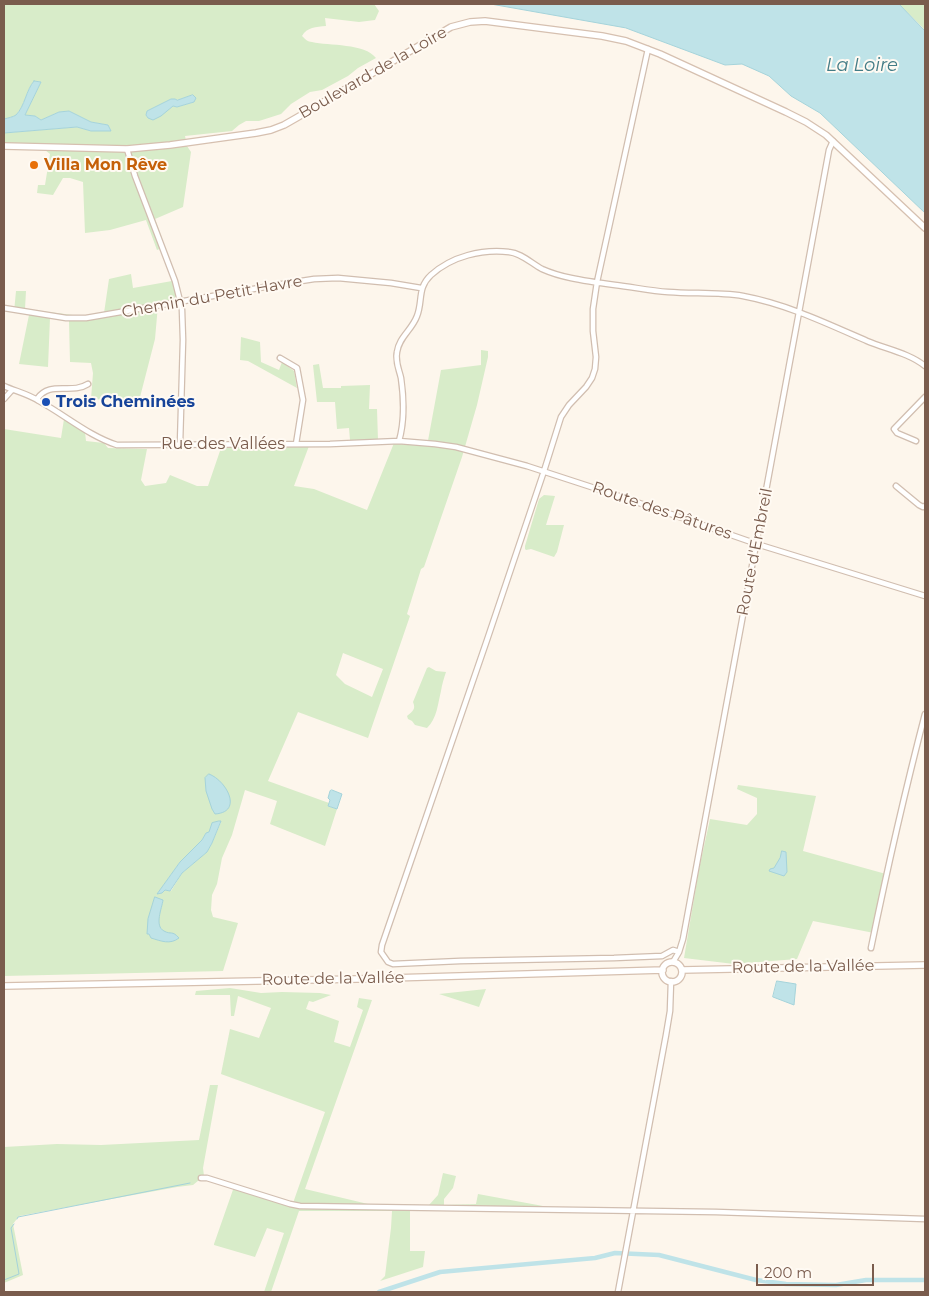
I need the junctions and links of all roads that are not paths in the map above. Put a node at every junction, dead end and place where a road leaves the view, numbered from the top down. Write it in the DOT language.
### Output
graph roads {
  1 [pos="648,49"];
  2 [pos="833,141"];
  3 [pos="4,146"];
  4 [pos="127,149"];
  5 [pos="925,228"];
  6 [pos="597,282"];
  7 [pos="422,288"];
  8 [pos="180,301"];
  9 [pos="4,308"];
  10 [pos="799,312"];
  11 [pos="280,358"];
  12 [pos="925,366"];
  13 [pos="88,384"];
  14 [pos="4,386"];
  15 [pos="12,390"];
  16 [pos="925,397"];
  17 [pos="4,399"];
  18 [pos="38,400"];
  19 [pos="399,441"];
  20 [pos="916,441"];
  21 [pos="180,444"];
  22 [pos="296,444"];
  23 [pos="456,447"];
  24 [pos="544,471"];
  25 [pos="896,486"];
  26 [pos="925,506"];
  27 [pos="756,544"];
  28 [pos="925,596"];
  29 [pos="925,714"];
  30 [pos="871,948"];
  31 [pos="679,952"];
  32 [pos="674,962"];
  33 [pos="925,965"];
  34 [pos="663,970"];
  35 [pos="682,970"];
  36 [pos="671,981"];
  37 [pos="4,986"];
  38 [pos="202,1178"];
  39 [pos="634,1210"];
  40 [pos="925,1219"];
  41 [pos="618,1292"];
  1 -- 2 [label="main road, Boulevard de la Loire"];
  1 -- 4 [label="main road, Boulevard de la Loire"];
  1 -- 6 [label="street"];
  2 -- 5 [label="main road, Boulevard de la Loire"];
  2 -- 10 [label="street, Route d'Embreil"];
  3 -- 4 [label="main road, Boulevard de la Loire"];
  4 -- 8 [label="street"];
  6 -- 7 [label="street"];
  6 -- 10 [label="street"];
  6 -- 24 [label="street"];
  7 -- 8 [label="street, Chemin du Petit Havre"];
  7 -- 19 [label="street"];
  8 -- 9 [label="street, Chemin du Petit Havre"];
  8 -- 21 [label="street"];
  10 -- 12 [label="street"];
  10 -- 27 [label="street, Route d'Embreil"];
  11 -- 22 [label="street"];
  13 -- 18 [label="street"];
  14 -- 15 [label="street, Rue des Vallées"];
  15 -- 17 [label="street"];
  15 -- 18 [label="street, Rue des Vallées"];
  16 -- 20 [label="street"];
  18 -- 21 [label="street, Rue des Vallées"];
  19 -- 22 [label="street, Rue des Vallées"];
  19 -- 23 [label="street, Rue des Vallées"];
  21 -- 22 [label="street, Rue des Vallées"];
  23 -- 24 [label="street, Route des Pâtures"];
  24 -- 27 [label="street, Route des Pâtures"];
  24 -- 31 [label="street"];
  25 -- 26 [label="street"];
  27 -- 28 [label="street, Route des Pâtures"];
  27 -- 31 [label="street, Route d'Embreil"];
  29 -- 30 [label="street"];
  31 -- 32 [label="street, Route d'Embreil"];
  32 -- 34 [label="main road"];
  32 -- 35 [label="main road"];
  33 -- 35 [label="main road, Route de la Vallée"];
  34 -- 36 [label="main road"];
  34 -- 37 [label="main road, Route de la Vallée"];
  35 -- 36 [label="main road"];
  36 -- 39 [label="street"];
  38 -- 39 [label="street"];
  39 -- 40 [label="street"];
  39 -- 41 [label="street"];
}
